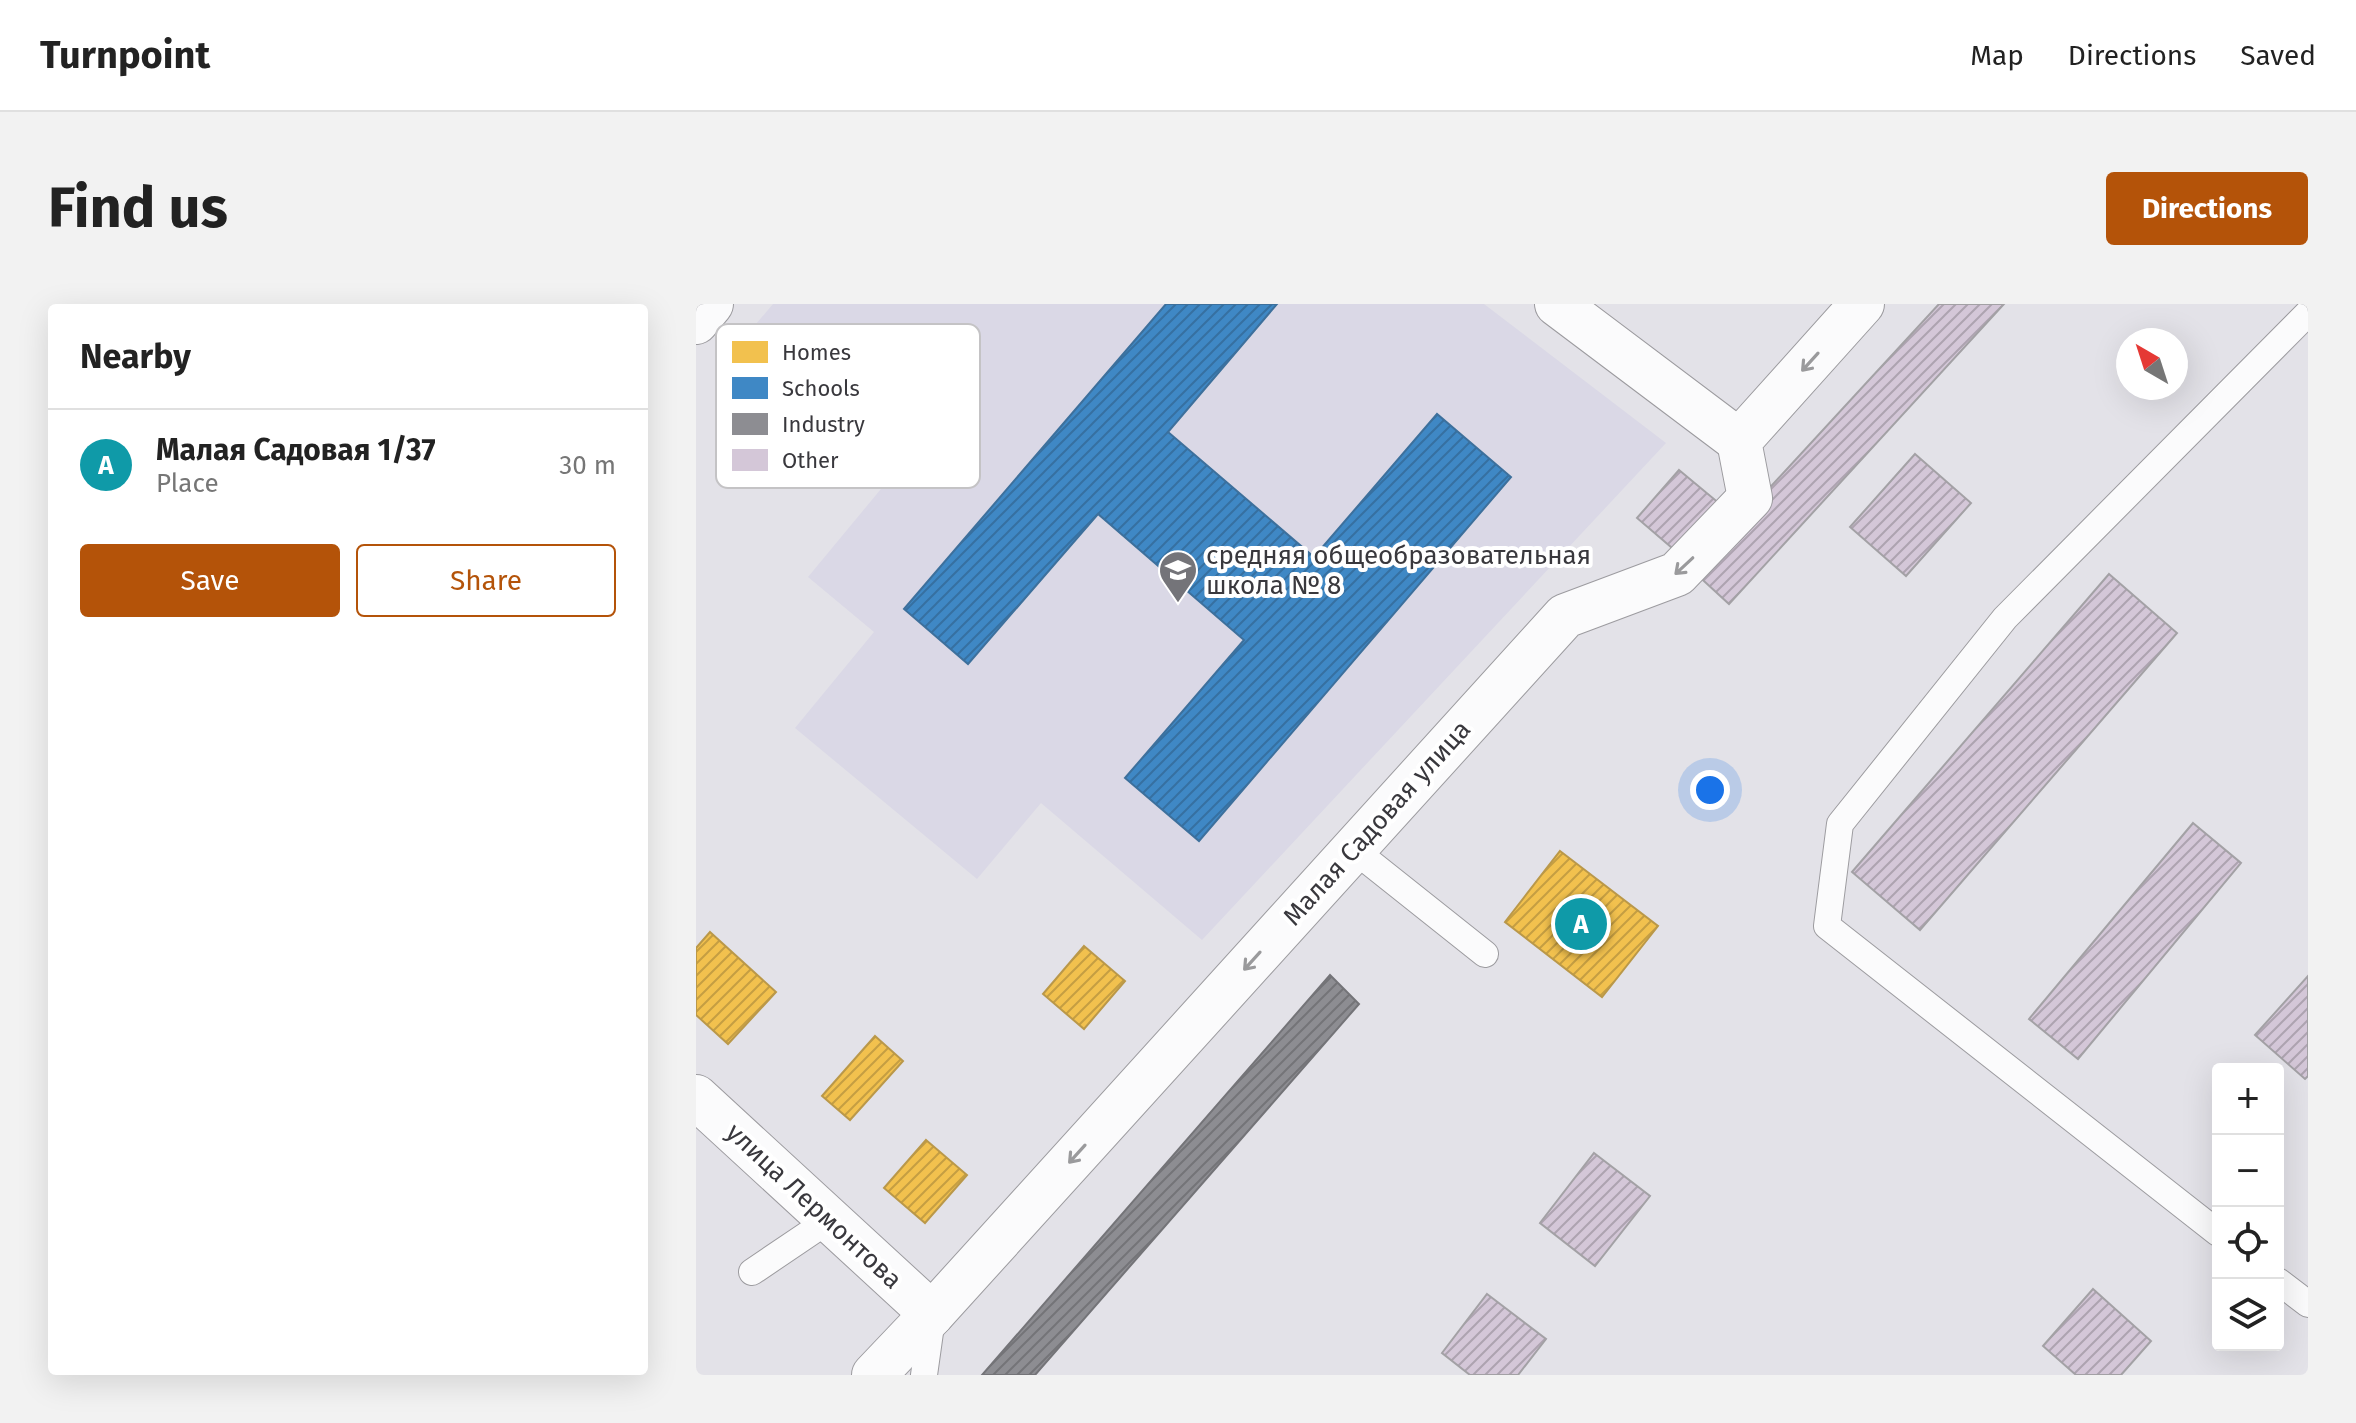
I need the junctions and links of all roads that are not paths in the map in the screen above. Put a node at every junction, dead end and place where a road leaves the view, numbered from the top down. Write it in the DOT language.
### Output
graph roads {
  1 [pos="711,304"];
  2 [pos="1557,304"];
  3 [pos="1862,304"];
  4 [pos="2308,313"];
  5 [pos="696,322"];
  6 [pos="1739,441"];
  7 [pos="1353,849"];
  8 [pos="1485,954"];
  9 [pos="696,1097"];
  10 [pos="829,1220"];
  11 [pos="2212,1228"];
  12 [pos="752,1272"];
  13 [pos="2284,1286"];
  14 [pos="2308,1304"];
  15 [pos="932,1314"];
  16 [pos="874,1375"];
  17 [pos="924,1375"];
  1 -- 5 [label="street"];
  2 -- 6 [label="street"];
  3 -- 6 [label="street, one-way"];
  4 -- 11 [label="lane"];
  6 -- 7 [label="street, Малая Садовая улица, one-way"];
  7 -- 8 [label="lane"];
  7 -- 15 [label="street, Малая Садовая улица, one-way"];
  9 -- 10 [label="street, улица Лермонтова"];
  10 -- 12 [label="lane"];
  10 -- 15 [label="street, улица Лермонтова"];
  13 -- 14 [label="lane"];
  15 -- 16 [label="street, Малая Садовая улица"];
  15 -- 17 [label="lane"];
}
